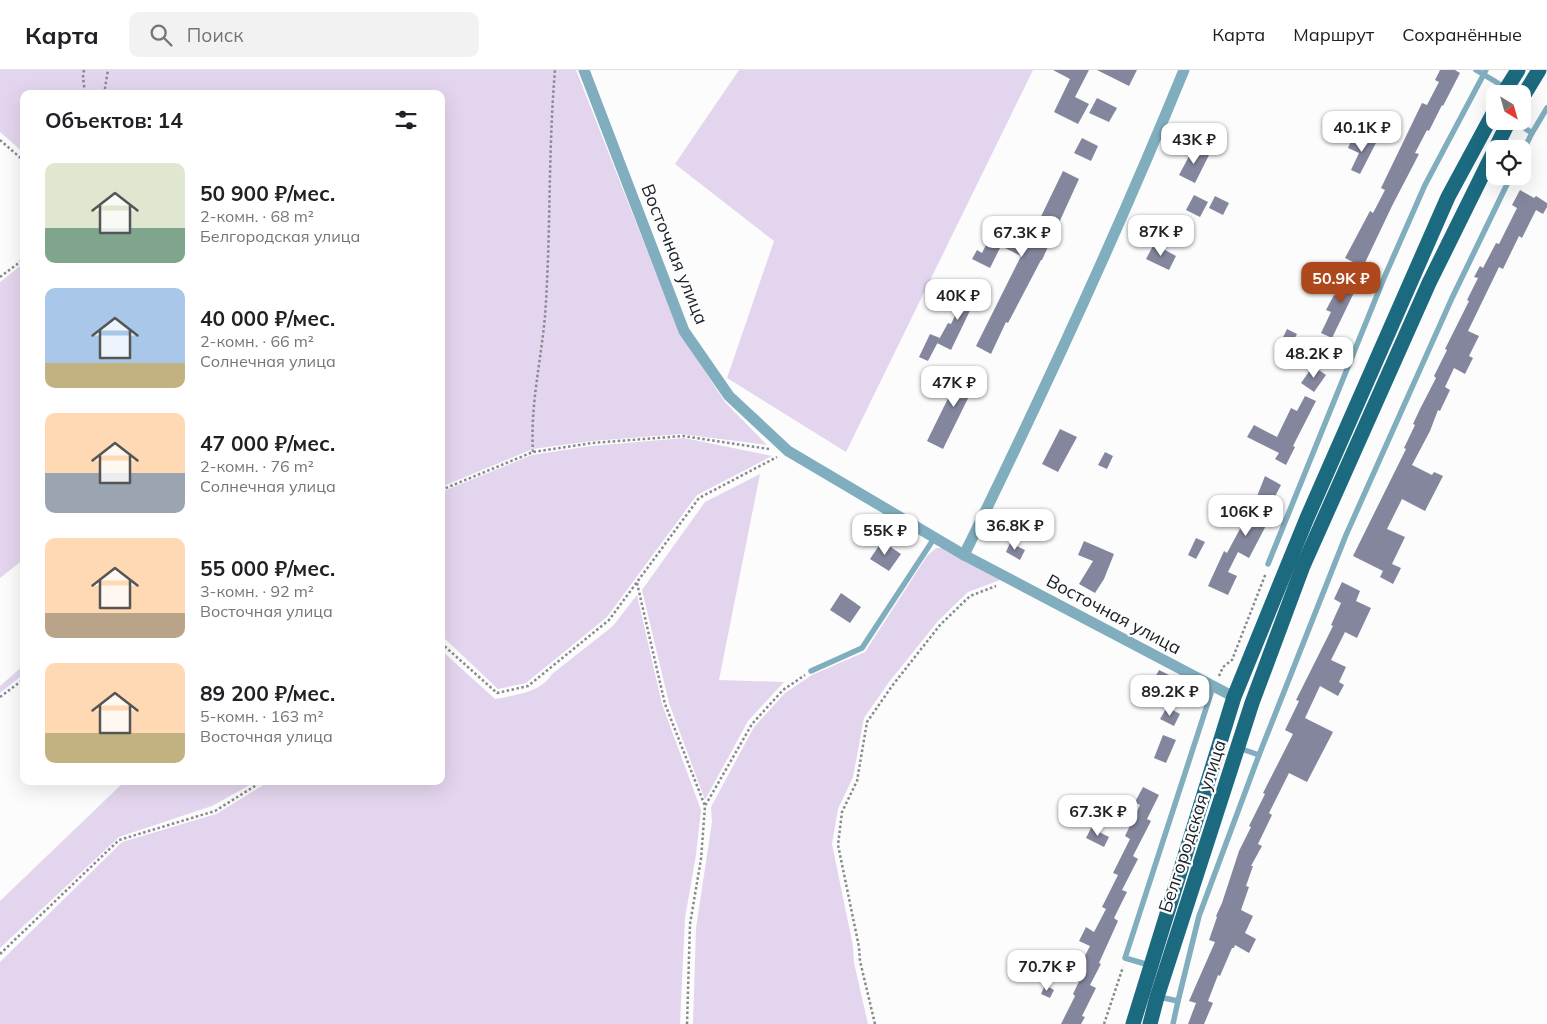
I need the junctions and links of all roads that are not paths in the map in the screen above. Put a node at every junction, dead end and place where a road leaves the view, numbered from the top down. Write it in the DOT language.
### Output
graph roads {
  1 [pos="584,70"];
  2 [pos="1184,70"];
  3 [pos="1476,70"];
  4 [pos="1518,70"];
  5 [pos="1539,70"];
  6 [pos="1485,72"];
  7 [pos="1499,85"];
  8 [pos="1509,85"];
  9 [pos="1530,85"];
  10 [pos="1547,108"];
  11 [pos="1486,127"];
  12 [pos="1505,130"];
  13 [pos="1528,130"];
  14 [pos="1532,133"];
  15 [pos="1528,140"];
  16 [pos="1507,185"];
  17 [pos="935,537"];
  18 [pos="964,555"];
  19 [pos="1268,564"];
  20 [pos="811,671"];
  21 [pos="1214,687"];
  22 [pos="1234,697"];
  23 [pos="1252,703"];
  24 [pos="1237,747"];
  25 [pos="1259,755"];
  26 [pos="1151,966"];
  27 [pos="1157,997"];
  28 [pos="1178,1001"];
  29 [pos="1133,1024"];
  30 [pos="1150,1024"];
  31 [pos="1173,1024"];
  1 -- 17 [label="street, Восточная улица"];
  2 -- 18 [label="street"];
  3 -- 6 [label="lane"];
  4 -- 8 [label="main road"];
  5 -- 9 [label="main road"];
  6 -- 7 [label="lane"];
  6 -- 19 [label="lane"];
  10 -- 14 [label="lane"];
  11 -- 22 [label="main road, Белгородская улица"];
  12 -- 23 [label="main road, Белгородская улица"];
  13 -- 14 [label="lane"];
  14 -- 15 [label="lane"];
  16 -- 25 [label="lane"];
  17 -- 18 [label="street, Восточная улица"];
  17 -- 20 [label="lane"];
  18 -- 21 [label="street, Восточная улица"];
  21 -- 22 [label="street, Восточная улица"];
  21 -- 26 [label="lane"];
  22 -- 23 [label="lane"];
  22 -- 26 [label="main road, Белгородская улица"];
  23 -- 24 [label="main road, Белгородская улица"];
  24 -- 25 [label="lane"];
  24 -- 27 [label="main road, Белгородская улица"];
  25 -- 28 [label="lane"];
  26 -- 29 [label="main road, Белгородская улица"];
  27 -- 28 [label="lane"];
  27 -- 30 [label="main road, Белгородская улица"];
  28 -- 31 [label="lane"];
}
